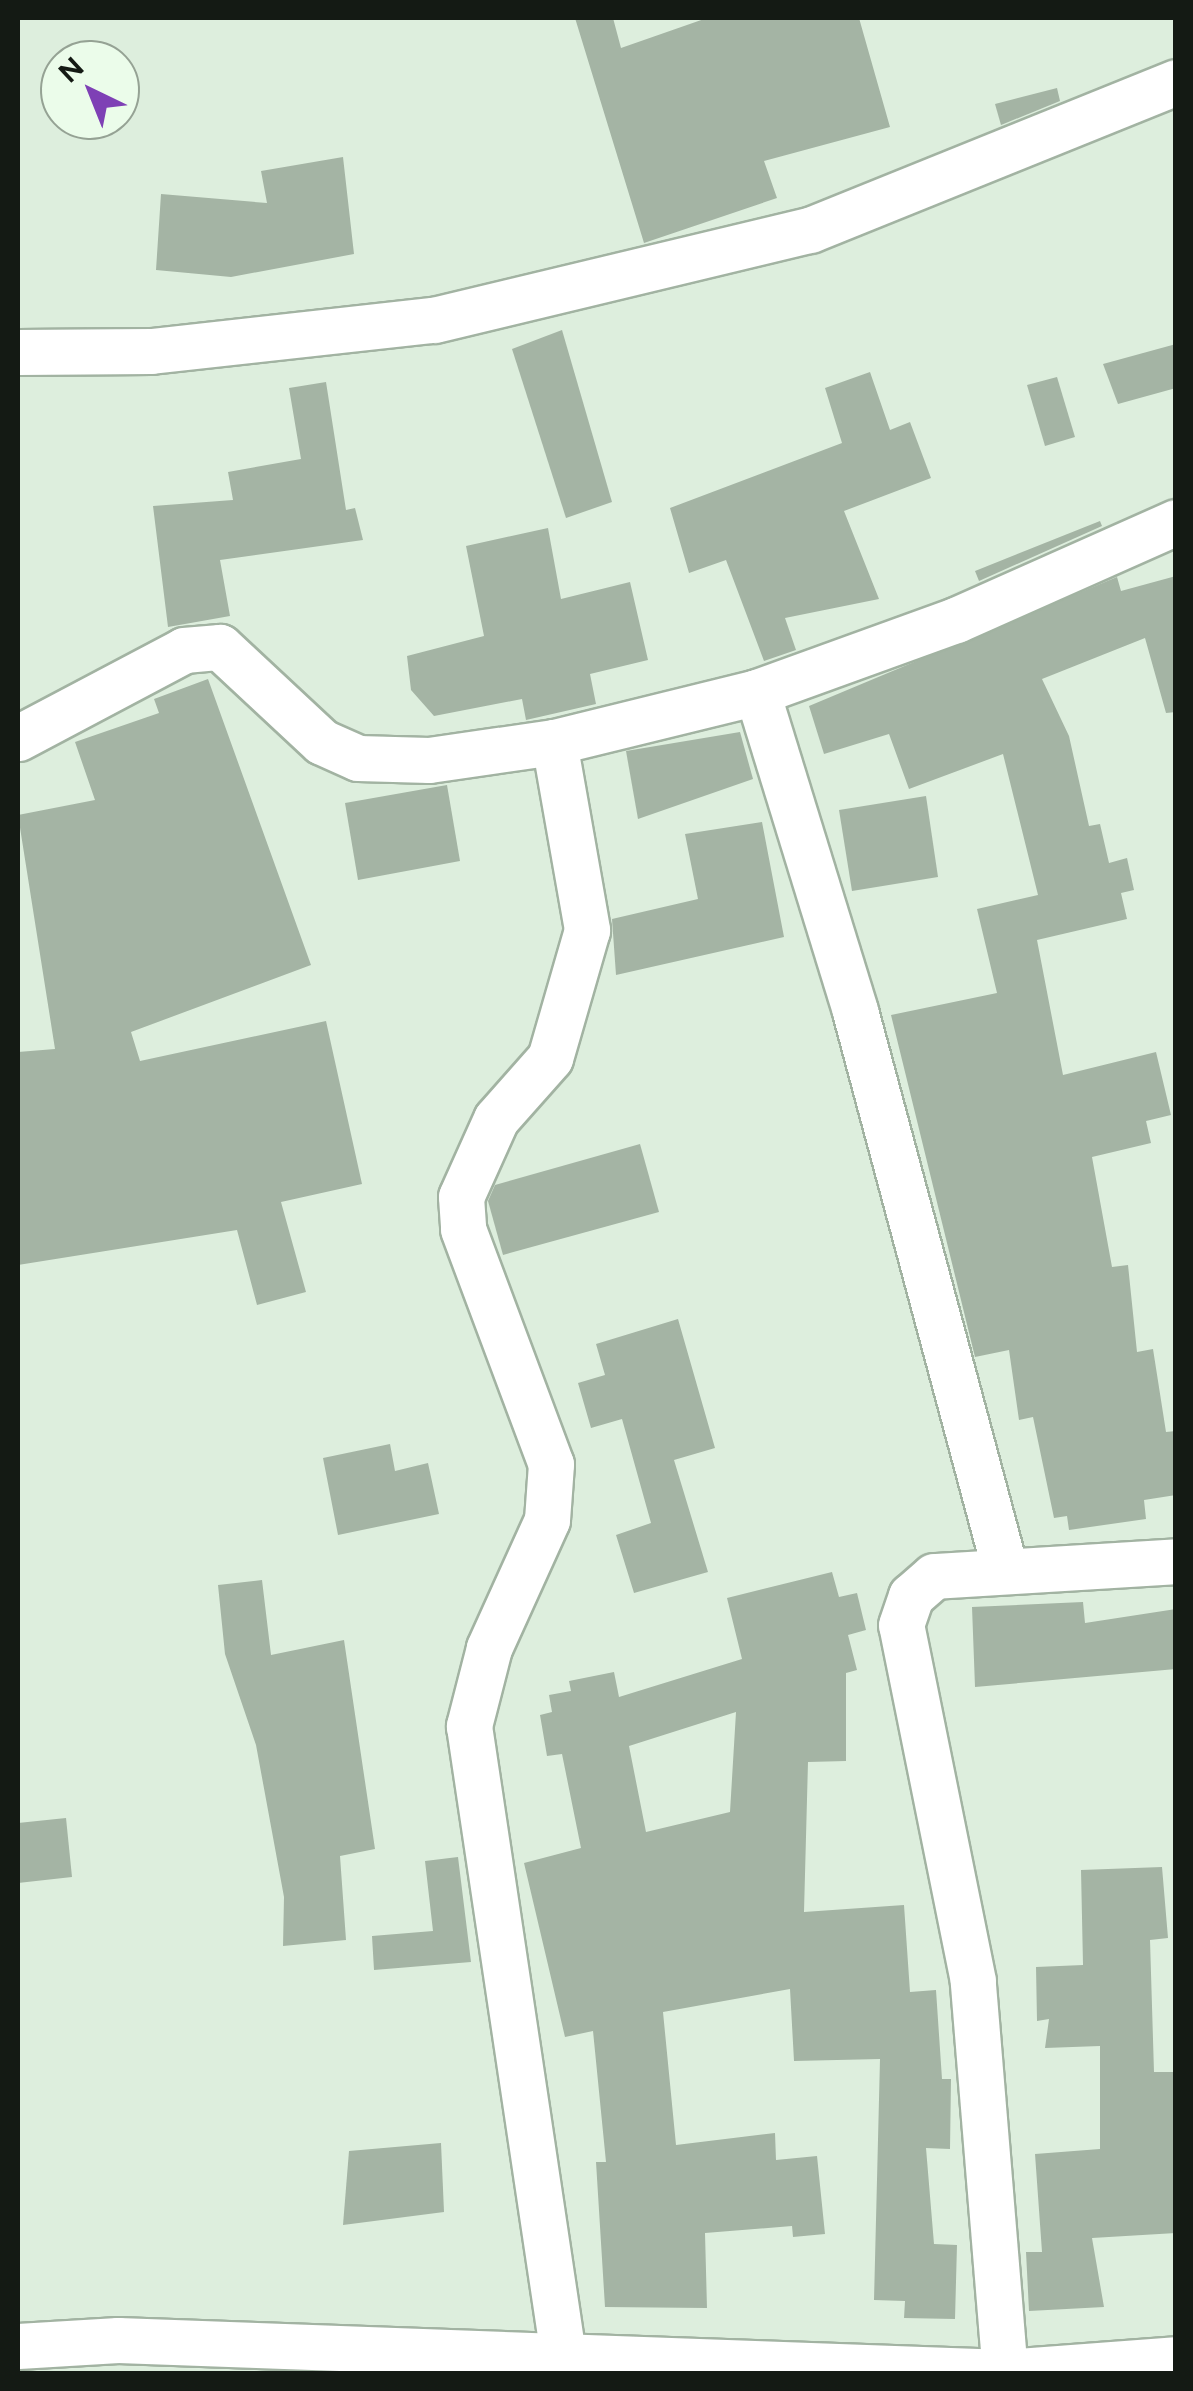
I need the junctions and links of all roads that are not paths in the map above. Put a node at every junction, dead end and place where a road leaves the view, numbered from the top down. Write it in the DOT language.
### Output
graph roads {
  1 [pos="1176,82"];
  2 [pos="18,352"];
  3 [pos="1176,522"];
  4 [pos="757,692"];
  5 [pos="18,738"];
  6 [pos="554,742"];
  7 [pos="1176,1561"];
  8 [pos="1004,1566"];
  9 [pos="18,2346"];
  10 [pos="119,2357"];
  11 [pos="1176,2360"];
  12 [pos="561,2364"];
  13 [pos="1005,2373"];
  1 -- 2 [label="street"];
  3 -- 4 [label="street"];
  4 -- 6 [label="street"];
  4 -- 8 [label="street"];
  5 -- 6 [label="street"];
  6 -- 12 [label="street"];
  7 -- 8 [label="street"];
  8 -- 13 [label="street"];
  9 -- 10 [label="street"];
  10 -- 12 [label="street"];
  11 -- 13 [label="street"];
  12 -- 13 [label="street"];
}
